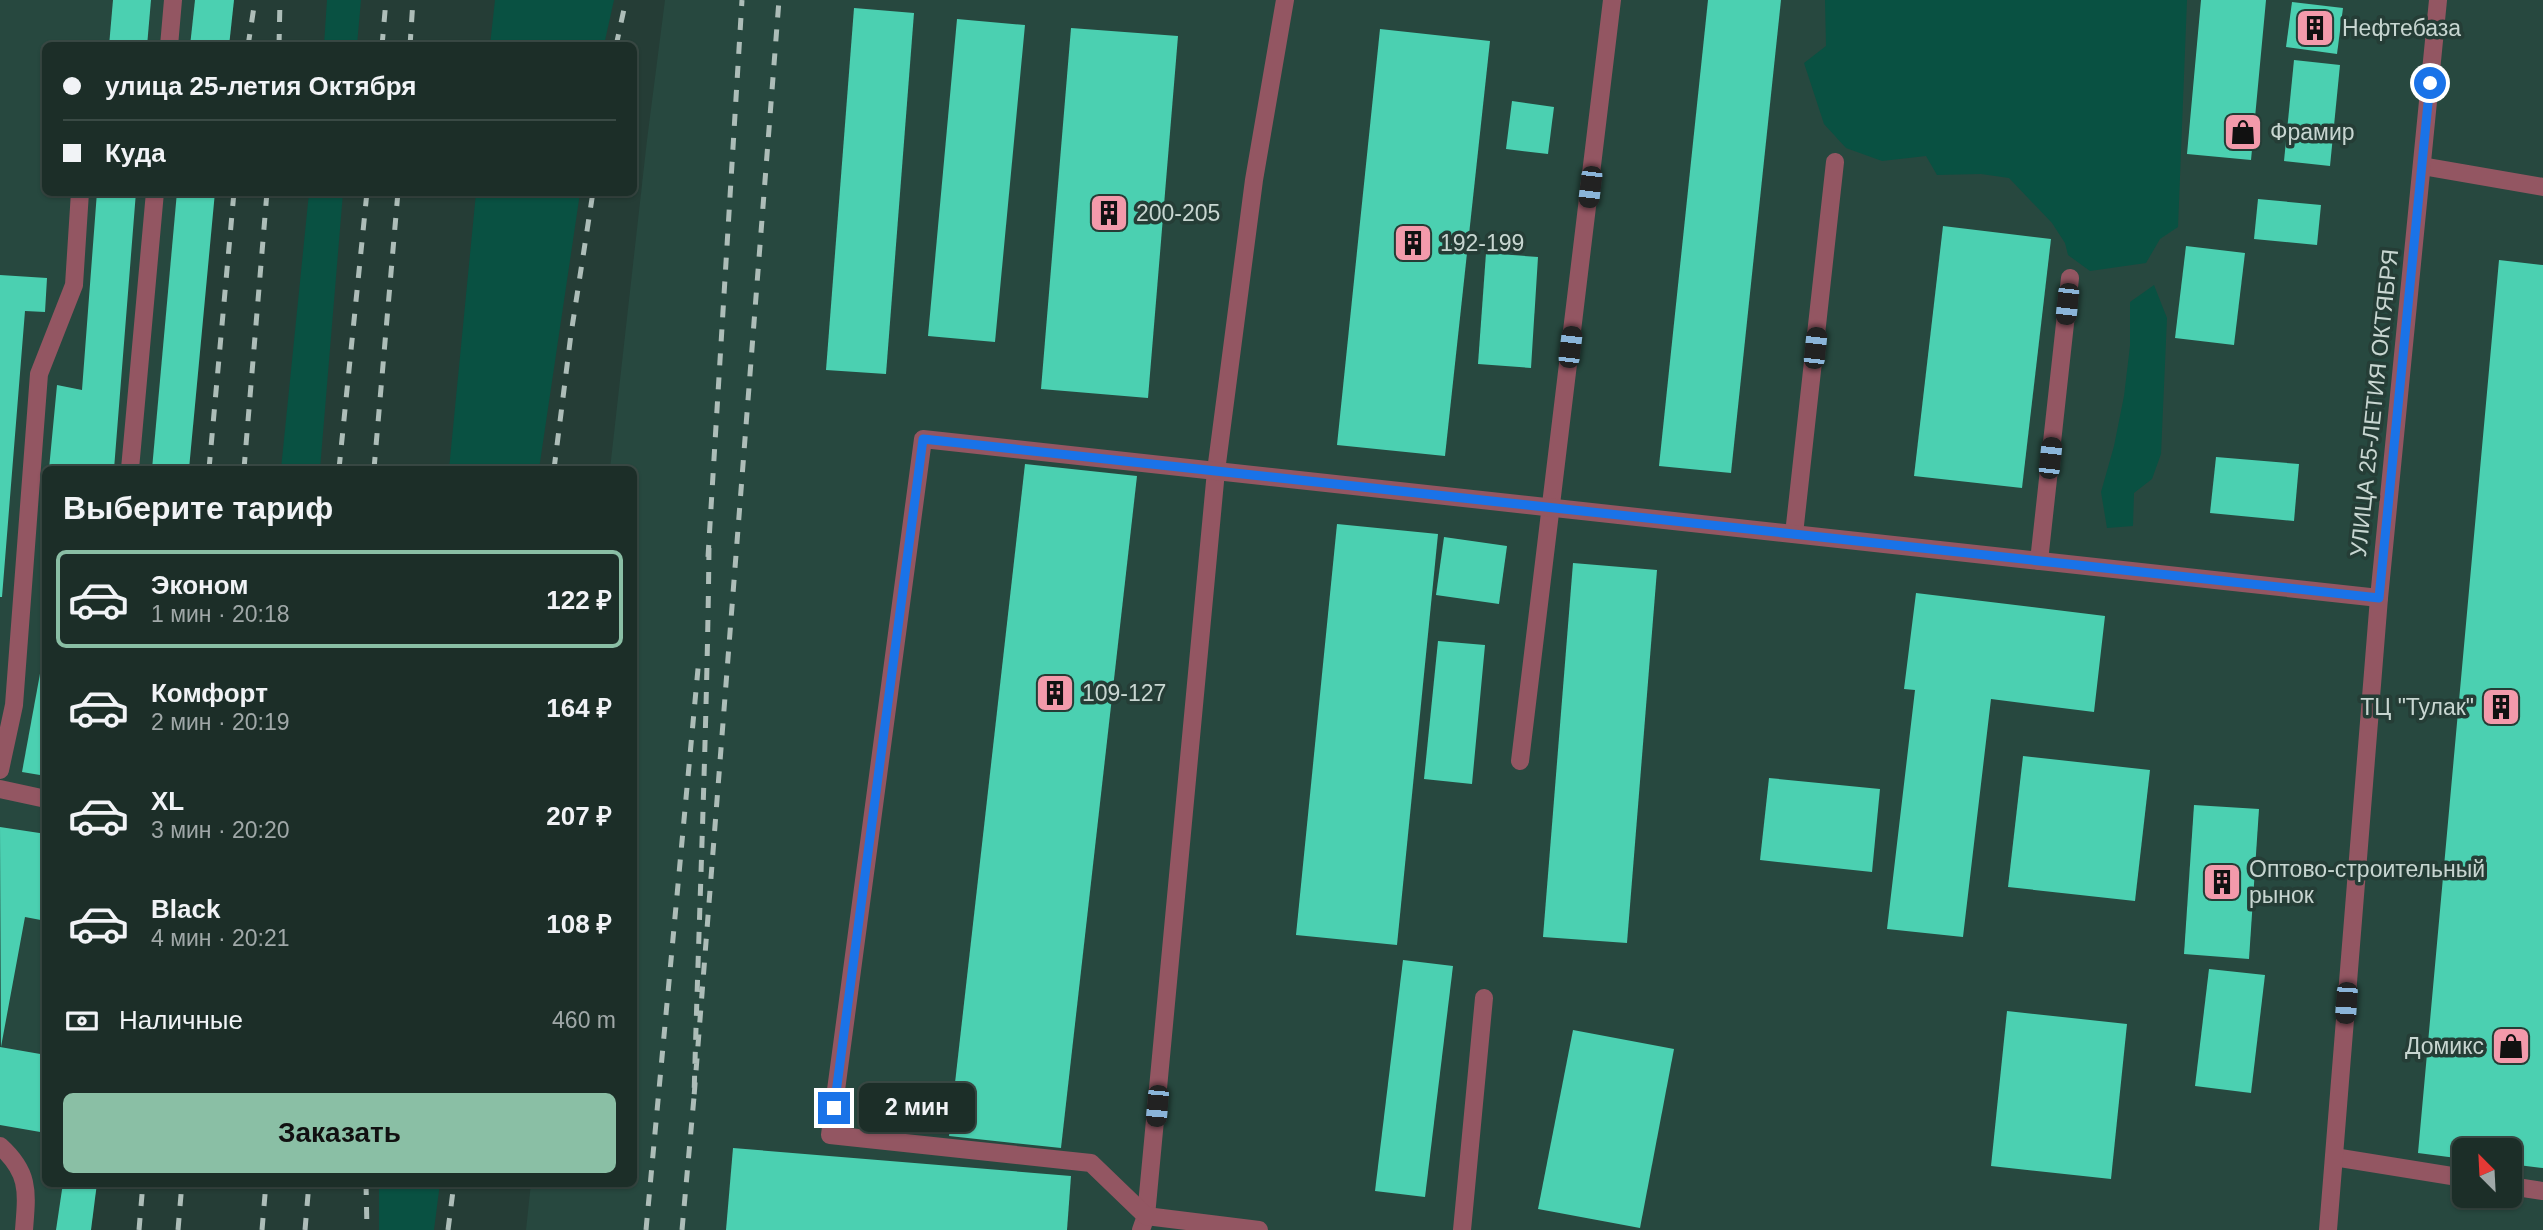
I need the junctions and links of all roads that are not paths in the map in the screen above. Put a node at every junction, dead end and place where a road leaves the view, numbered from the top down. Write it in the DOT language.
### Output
graph roads {
  1 [pos="173,0"];
  2 [pos="1285,0"];
  3 [pos="1612,0"];
  4 [pos="2438,0"];
  5 [pos="169,42"];
  6 [pos="1835,162"];
  7 [pos="2422,166"];
  8 [pos="2543,187"];
  9 [pos="80,196"];
  10 [pos="155,196"];
  11 [pos="2070,278"];
  12 [pos="130,466"];
  13 [pos="1216,471"];
  14 [pos="1551,508"];
  15 [pos="1794,534"];
  16 [pos="2039,561"];
  17 [pos="2379,598"];
  18 [pos="1520,761"];
  19 [pos="0,770"];
  20 [pos="0,789"];
  21 [pos="42,798"];
  22 [pos="1484,998"];
  23 [pos="0,1146"];
  24 [pos="2334,1157"];
  25 [pos="2452,1176"];
  26 [pos="2522,1188"];
  27 [pos="2543,1191"];
  28 [pos="1144,1223"];
  29 [pos="24,1230"];
  30 [pos="1259,1230"];
  31 [pos="1462,1230"];
  32 [pos="2328,1230"];
  1 -- 5 [label="street"];
  2 -- 13 [label="street"];
  3 -- 14 [label="street"];
  4 -- 7 [label="street, УЛИЦА 25-ЛЕТИЯ ОКТЯБРЯ"];
  6 -- 15 [label="street"];
  7 -- 8 [label="street"];
  7 -- 17 [label="street, УЛИЦА 25-ЛЕТИЯ ОКТЯБРЯ"];
  9 -- 19 [label="street"];
  10 -- 12 [label="street"];
  11 -- 16 [label="street"];
  13 -- 14 [label="street"];
  13 -- 28 [label="street"];
  13 -- 28 [label="street"];
  14 -- 15 [label="street"];
  14 -- 18 [label="street"];
  15 -- 16 [label="street"];
  16 -- 17 [label="street"];
  17 -- 24 [label="street, УЛИЦА 25-ЛЕТИЯ ОКТЯБРЯ"];
  20 -- 21 [label="street"];
  22 -- 31 [label="street"];
  23 -- 29 [label="street"];
  24 -- 25 [label="street"];
  24 -- 32 [label="street, УЛИЦА 25-ЛЕТИЯ ОКТЯБРЯ"];
  26 -- 27 [label="street"];
  28 -- 30 [label="street"];
}
